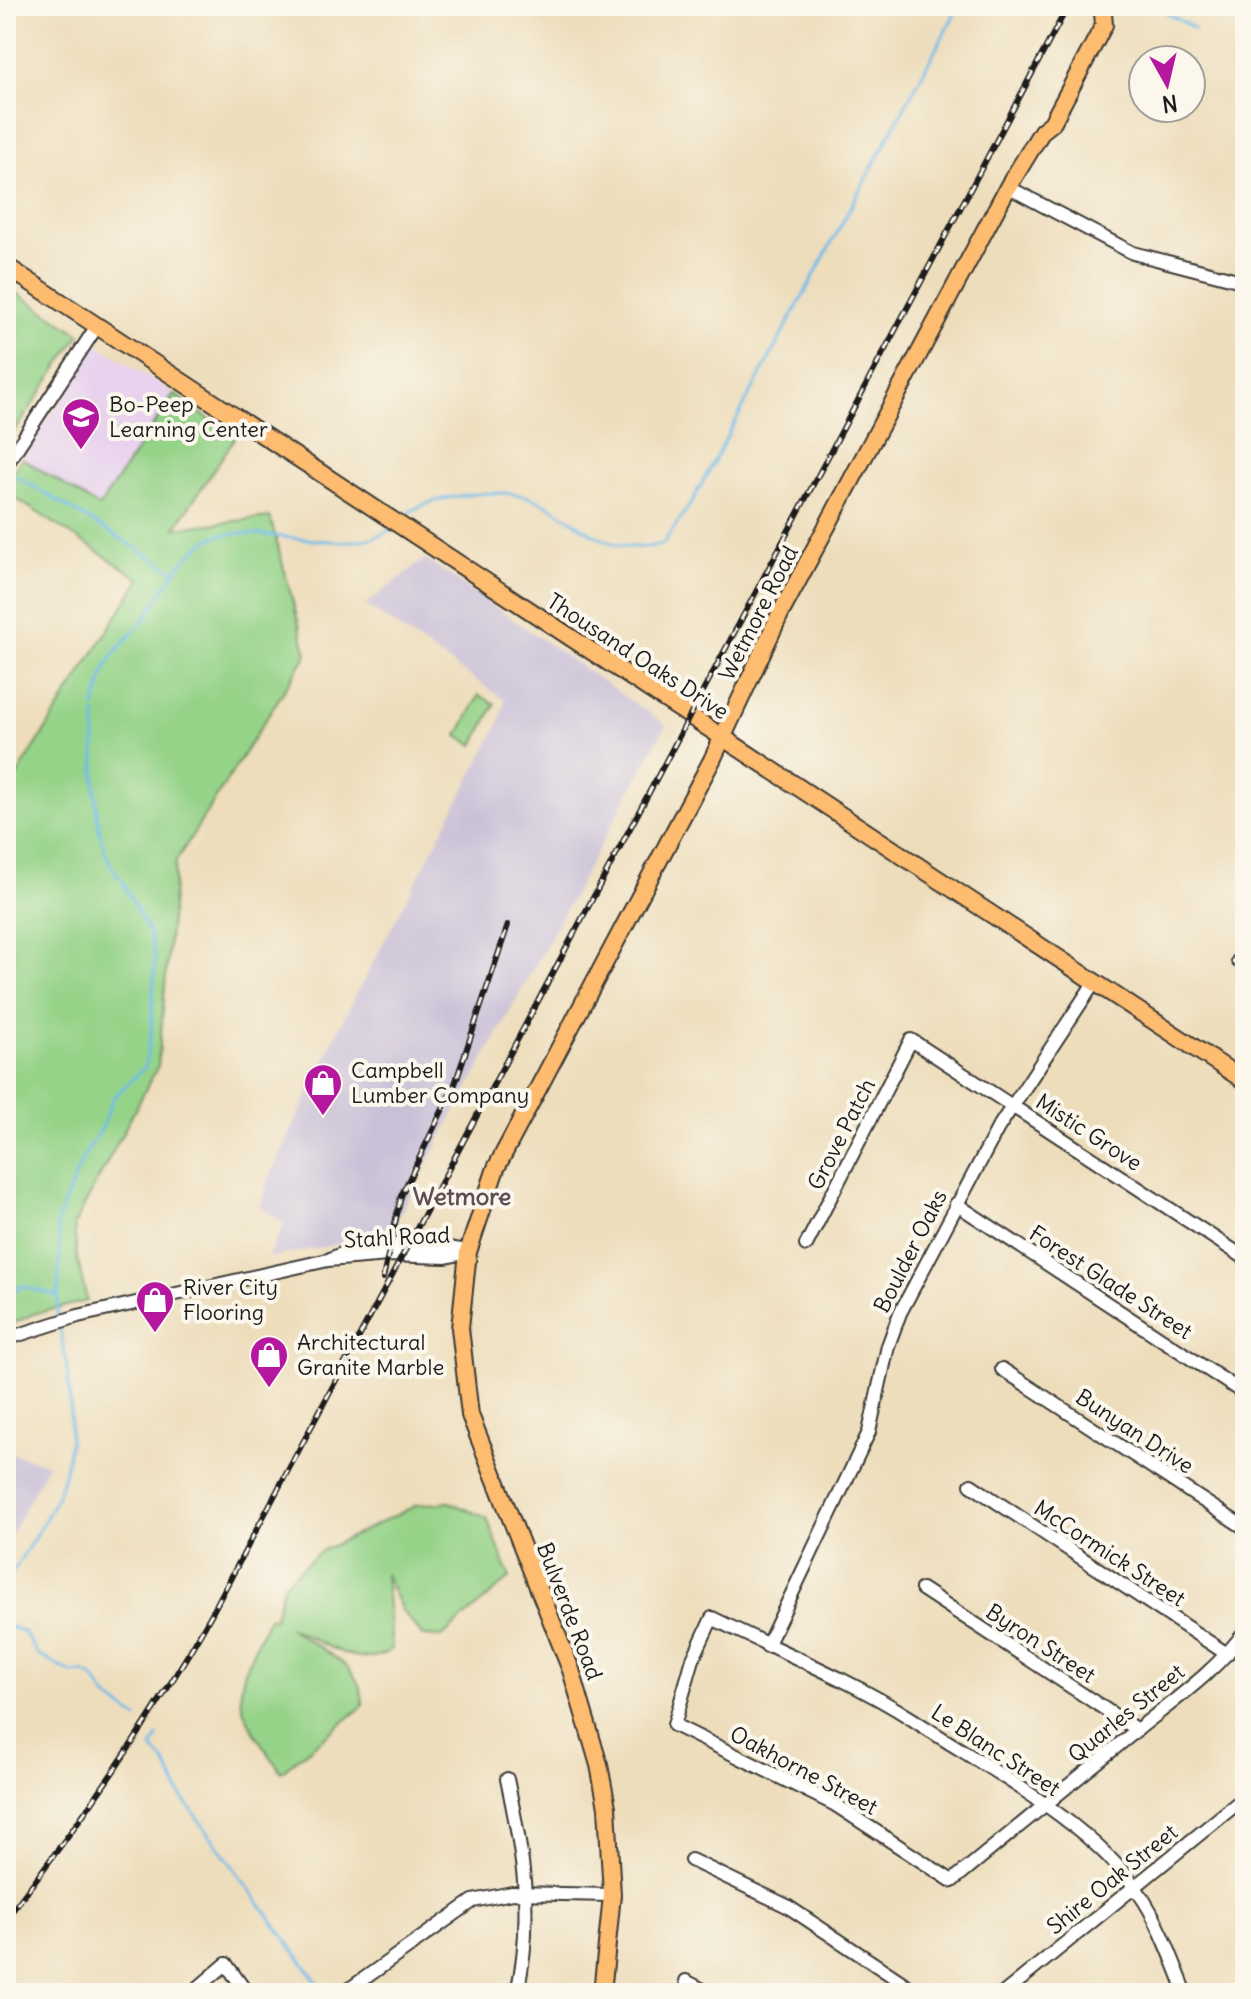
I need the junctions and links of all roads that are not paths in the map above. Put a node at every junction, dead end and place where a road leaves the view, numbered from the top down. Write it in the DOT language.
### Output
graph roads {
  1 [pos="1105,10"];
  2 [pos="1008,187"];
  3 [pos="6,266"];
  4 [pos="1245,282"];
  5 [pos="97,326"];
  6 [pos="6,465"];
  7 [pos="723,738"];
  8 [pos="1094,983"];
  9 [pos="911,1040"];
  10 [pos="1245,1081"];
  11 [pos="1012,1105"];
  12 [pos="956,1204"];
  13 [pos="806,1245"];
  14 [pos="468,1252"];
  15 [pos="1245,1258"];
  16 [pos="6,1339"];
  17 [pos="1002,1369"];
  18 [pos="1245,1394"];
  19 [pos="971,1485"];
  20 [pos="1245,1528"];
  21 [pos="922,1589"];
  22 [pos="1245,1631"];
  23 [pos="767,1646"];
  24 [pos="1227,1654"];
  25 [pos="674,1725"];
  26 [pos="1137,1730"];
  27 [pos="507,1779"];
  28 [pos="1245,1797"];
  29 [pos="1044,1806"];
  30 [pos="691,1860"];
  31 [pos="952,1881"];
  32 [pos="1134,1887"];
  33 [pos="527,1894"];
  34 [pos="612,1895"];
  35 [pos="686,1981"];
  36 [pos="192,1993"];
  37 [pos="247,1993"];
  38 [pos="344,1993"];
  39 [pos="517,1993"];
  40 [pos="602,1993"];
  41 [pos="709,1993"];
  42 [pos="918,1993"];
  43 [pos="1004,1993"];
  44 [pos="1186,1993"];
  1 -- 2 [label="main road, Wetmore Road"];
  2 -- 4 [label="street"];
  2 -- 7 [label="main road, Wetmore Road"];
  3 -- 5 [label="main road, Thousand Oaks Drive"];
  5 -- 6 [label="street"];
  5 -- 7 [label="main road, Thousand Oaks Drive"];
  7 -- 8 [label="main road, Thousand Oaks Drive"];
  7 -- 14 [label="main road, Wetmore Road"];
  8 -- 10 [label="main road, Thousand Oaks Drive"];
  8 -- 11 [label="street, Boulder Oaks"];
  9 -- 11 [label="street, Mistic Grove"];
  9 -- 13 [label="street, Grove Patch"];
  11 -- 12 [label="street, Boulder Oaks"];
  11 -- 15 [label="street, Mistic Grove"];
  12 -- 18 [label="street, Forest Glade Street"];
  12 -- 23 [label="street, Boulder Oaks"];
  14 -- 16 [label="street, Stahl Road"];
  14 -- 34 [label="main road, Bulverde Road"];
  17 -- 20 [label="street, Bunyan Drive"];
  19 -- 24 [label="street, McCormick Street"];
  21 -- 26 [label="street, Byron Street"];
  22 -- 24 [label="street, Quarles Street"];
  23 -- 25 [label="street, Le Blanc Street"];
  23 -- 29 [label="street, Le Blanc Street"];
  24 -- 26 [label="street, Quarles Street"];
  25 -- 31 [label="street, Oakhorne Street"];
  26 -- 29 [label="street, Quarles Street"];
  27 -- 33 [label="street"];
  28 -- 32 [label="street, Shire Oak Street"];
  29 -- 31 [label="street, Quarles Street"];
  29 -- 32 [label="street, Le Blanc Street"];
  30 -- 42 [label="street"];
  32 -- 43 [label="street, Shire Oak Street"];
  32 -- 44 [label="street, Le Blanc Street"];
  33 -- 34 [label="street"];
  33 -- 38 [label="street"];
  33 -- 39 [label="street"];
  34 -- 40 [label="main road, Bulverde Road"];
  35 -- 41 [label="street"];
  36 -- 37 [label="street"];
}
